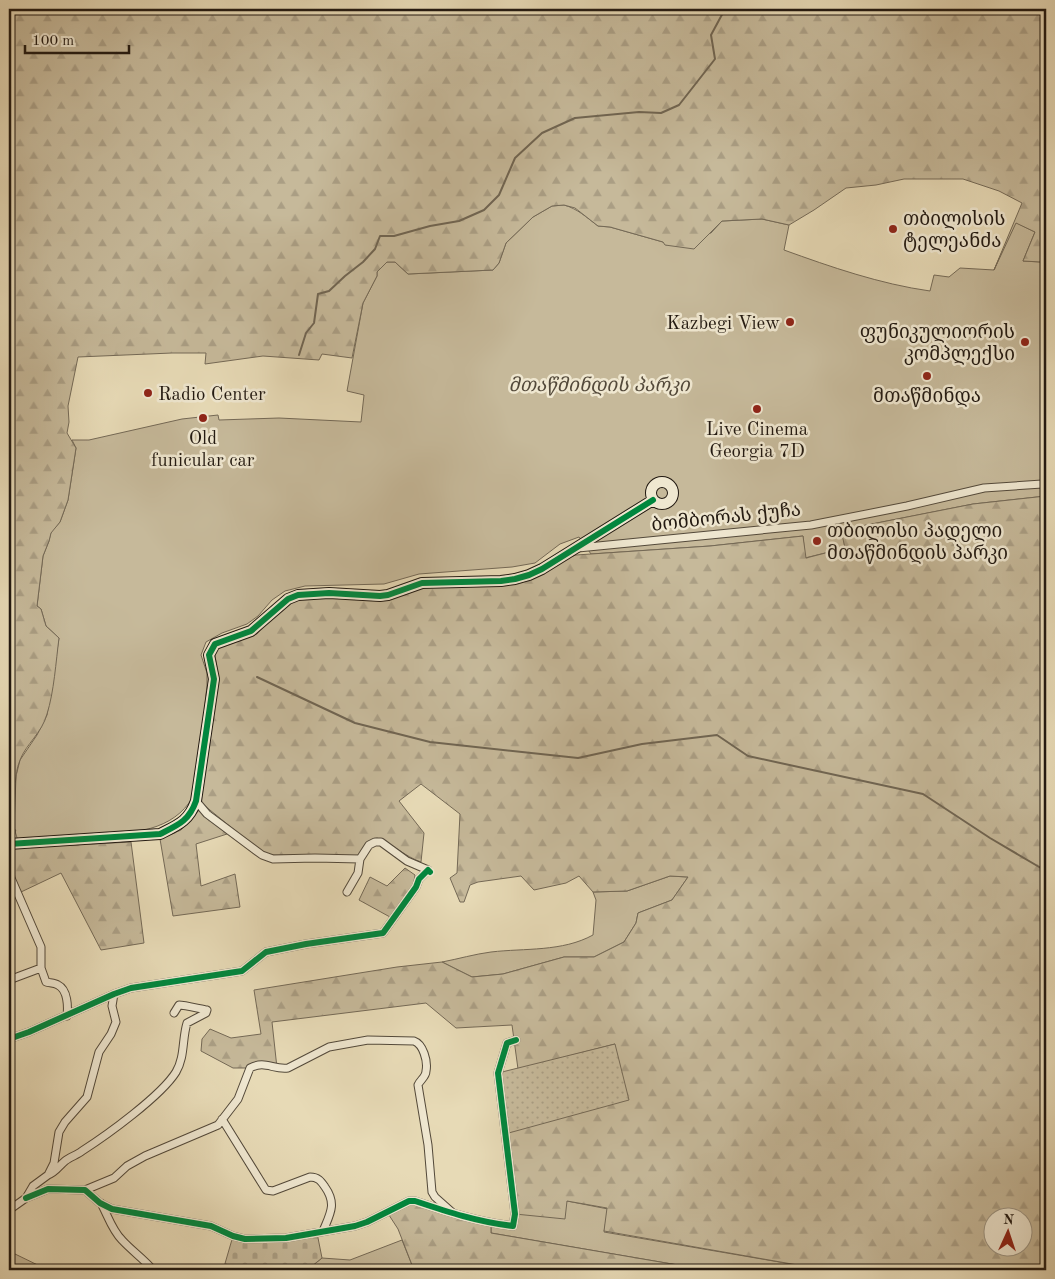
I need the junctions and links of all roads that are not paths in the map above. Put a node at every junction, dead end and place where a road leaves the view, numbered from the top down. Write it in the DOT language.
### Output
graph roads {
  1 [pos="1042,484"];
  2 [pos="653,500"];
  3 [pos="575,549"];
  4 [pos="196,801"];
  5 [pos="9,844"];
  6 [pos="360,859"];
  7 [pos="9,867"];
  8 [pos="347,892"];
  9 [pos="41,968"];
  10 [pos="9,980"];
  11 [pos="114,994"];
  12 [pos="174,1013"];
  13 [pos="67,1016"];
  14 [pos="9,1039"];
  15 [pos="516,1040"];
  16 [pos="222,1119"];
  17 [pos="48,1175"];
  18 [pos="85,1190"];
  19 [pos="26,1198"];
  20 [pos="100,1203"];
  21 [pos="9,1210"];
  22 [pos="457,1216"];
  23 [pos="323,1231"];
  24 [pos="153,1270"];
  1 -- 3 [label="street, ბომბორას ქუჩა"];
  2 -- 3 [label="street"];
  3 -- 4 [label="street, ბომბორას ქუჩა"];
  4 -- 5 [label="street, ბომბორას ქუჩა"];
  4 -- 6 [label="street"];
  6 -- 8 [label="street"];
  6 -- 11 [label="street"];
  7 -- 9 [label="street"];
  9 -- 10 [label="street"];
  9 -- 13 [label="street"];
  11 -- 13 [label="street"];
  11 -- 17 [label="street"];
  12 -- 17 [label="street"];
  13 -- 14 [label="street"];
  15 -- 22 [label="street"];
  16 -- 18 [label="street"];
  16 -- 22 [label="street"];
  16 -- 23 [label="street"];
  17 -- 19 [label="street"];
  18 -- 19 [label="street"];
  18 -- 20 [label="street"];
  19 -- 21 [label="street"];
  20 -- 23 [label="street"];
  20 -- 24 [label="street"];
  22 -- 23 [label="street"];
}
